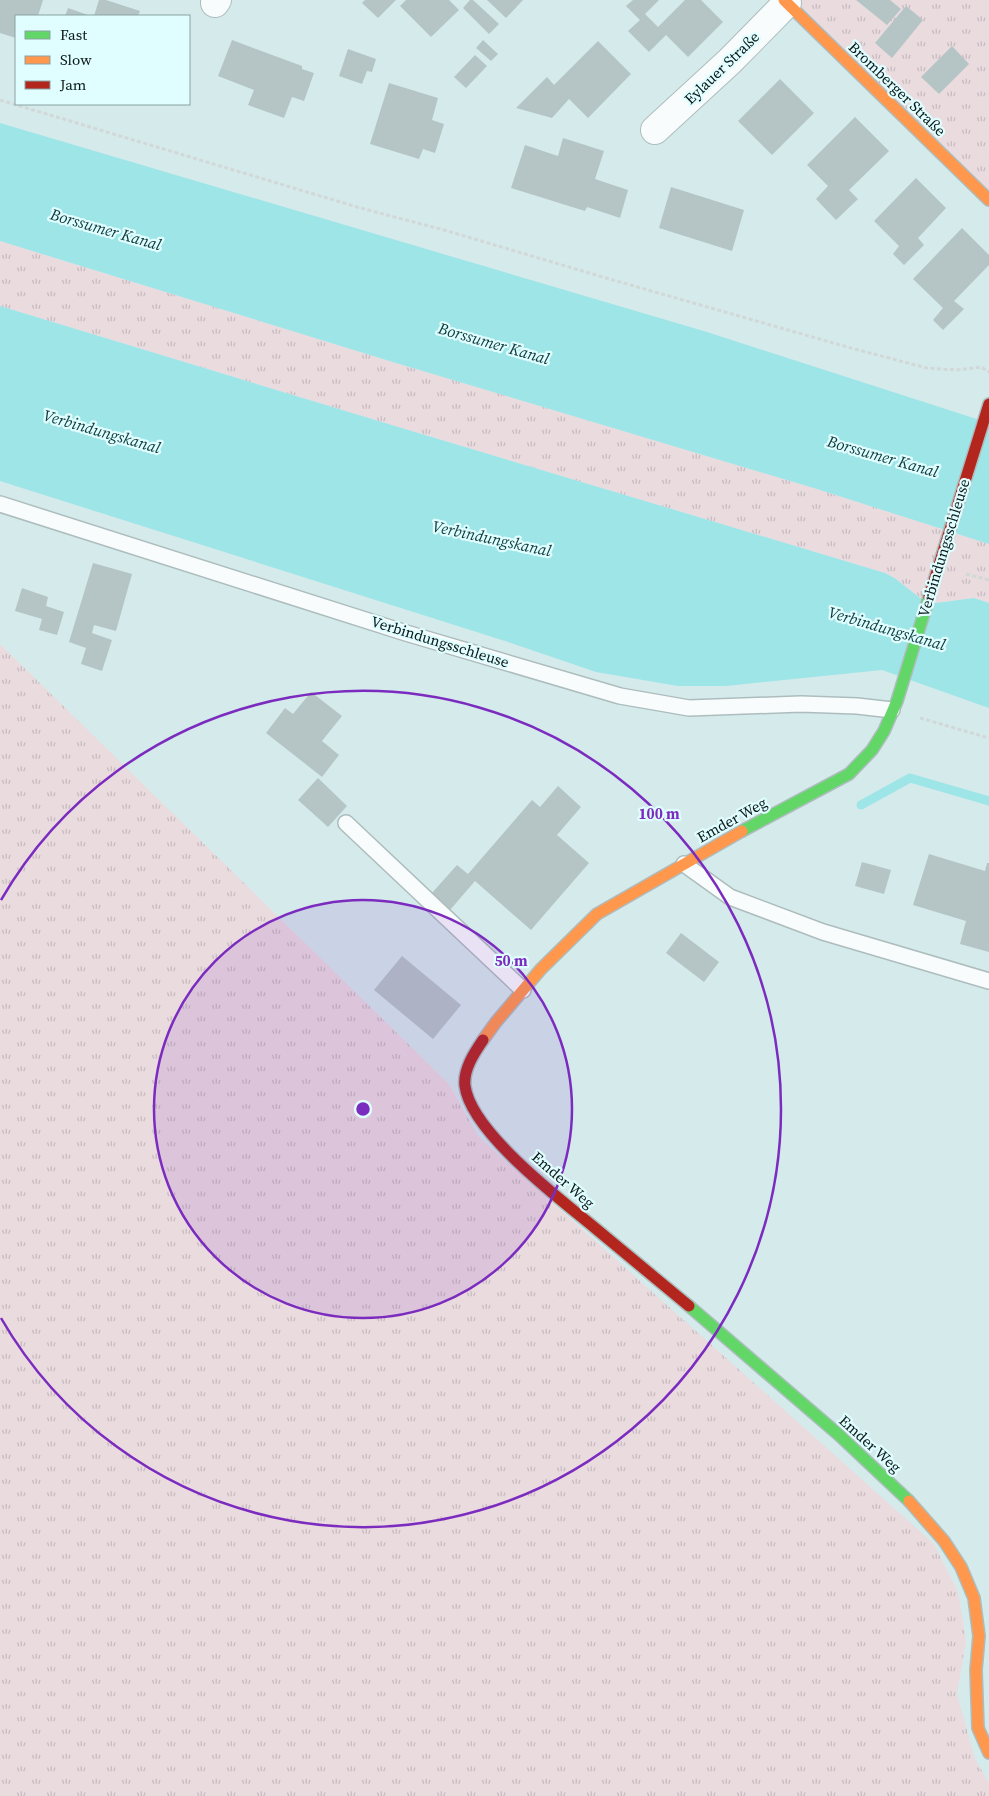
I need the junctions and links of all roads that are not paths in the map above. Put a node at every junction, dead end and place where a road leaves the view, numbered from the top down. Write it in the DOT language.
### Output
graph roads {
  1 [pos="786,2"];
  2 [pos="655,130"];
  3 [pos="989,200"];
  4 [pos="989,404"];
  5 [pos="0,504"];
  6 [pos="900,691"];
  7 [pos="892,710"];
  8 [pos="346,823"];
  9 [pos="684,864"];
  10 [pos="989,981"];
  11 [pos="524,990"];
  12 [pos="989,1753"];
  1 -- 2 [label="street, Eylauer Straße"];
  1 -- 3 [label="street, Bromberger Straße"];
  4 -- 6 [label="street, Verbindungsschleuse"];
  5 -- 7 [label="lane, Verbindungsschleuse"];
  6 -- 7 [label="street, Emder Weg"];
  7 -- 9 [label="street, Emder Weg"];
  8 -- 11 [label="lane"];
  9 -- 10 [label="lane"];
  9 -- 11 [label="street, Emder Weg"];
  11 -- 12 [label="street, Emder Weg"];
}
